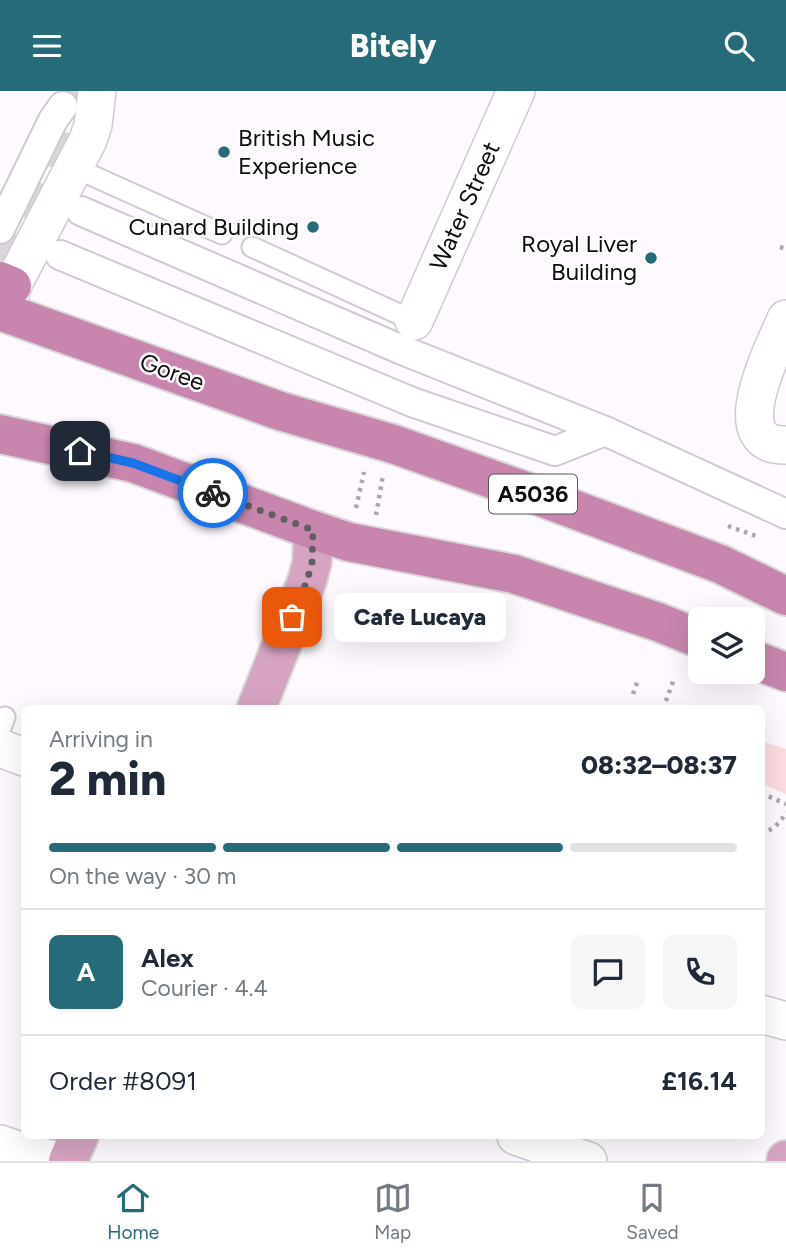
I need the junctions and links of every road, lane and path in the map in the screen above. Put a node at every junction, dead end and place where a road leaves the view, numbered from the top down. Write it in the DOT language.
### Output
graph roads {
  1 [pos="97,91"];
  2 [pos="516,91"];
  3 [pos="63,106"];
  4 [pos="74,167"];
  5 [pos="81,211"];
  6 [pos="0,229"];
  7 [pos="222,234"];
  8 [pos="252,247"];
  9 [pos="60,255"];
  10 [pos="5,298"];
  11 [pos="786,319"];
  12 [pos="414,321"];
  13 [pos="605,431"];
  14 [pos="0,434"];
  15 [pos="786,445"];
  16 [pos="385,463"];
  17 [pos="364,470"];
  18 [pos="356,510"];
  19 [pos="786,514"];
  20 [pos="375,516"];
  21 [pos="313,530"];
  22 [pos="786,596"];
  23 [pos="688,634"];
  24 [pos="765,664"];
  25 [pos="786,672"];
  26 [pos="674,679"];
  27 [pos="638,680"];
  28 [pos="633,694"];
  29 [pos="258,705"];
  30 [pos="664,705"];
  31 [pos="2,732"];
  32 [pos="21,754"];
  33 [pos="765,795"];
  34 [pos="786,804"];
  35 [pos="786,812"];
  36 [pos="765,832"];
  37 [pos="765,1015"];
  38 [pos="786,1021"];
  39 [pos="78,1139"];
  40 [pos="525,1139"];
  41 [pos="0,1144"];
  42 [pos="58,1161"];
  43 [pos="68,1161"];
  44 [pos="588,1161"];
  1 -- 4 [label="street"];
  2 -- 12 [label="street, Water Street"];
  3 -- 6 [label="street"];
  4 -- 7 [label="lane"];
  4 -- 10 [label="street"];
  5 -- 13 [label="street"];
  8 -- 12 [label="lane"];
  9 -- 13 [label="street"];
  10 -- 22 [label="highway, Goree / A5036"];
  11 -- 15 [label="street"];
  13 -- 19 [label="street"];
  14 -- 21 [label="highway"];
  16 -- 20 [label="path"];
  17 -- 18 [label="path"];
  21 -- 23 [label="highway"];
  21 -- 29 [label="main road"];
  24 -- 25 [label="highway"];
  26 -- 30 [label="path"];
  27 -- 28 [label="path"];
  31 -- 32 [label="street"];
  33 -- 34 [label="path"];
  35 -- 36 [label="path"];
  37 -- 38 [label="street"];
  39 -- 43 [label="main road"];
  40 -- 44 [label="street"];
  41 -- 42 [label="street"];
}
